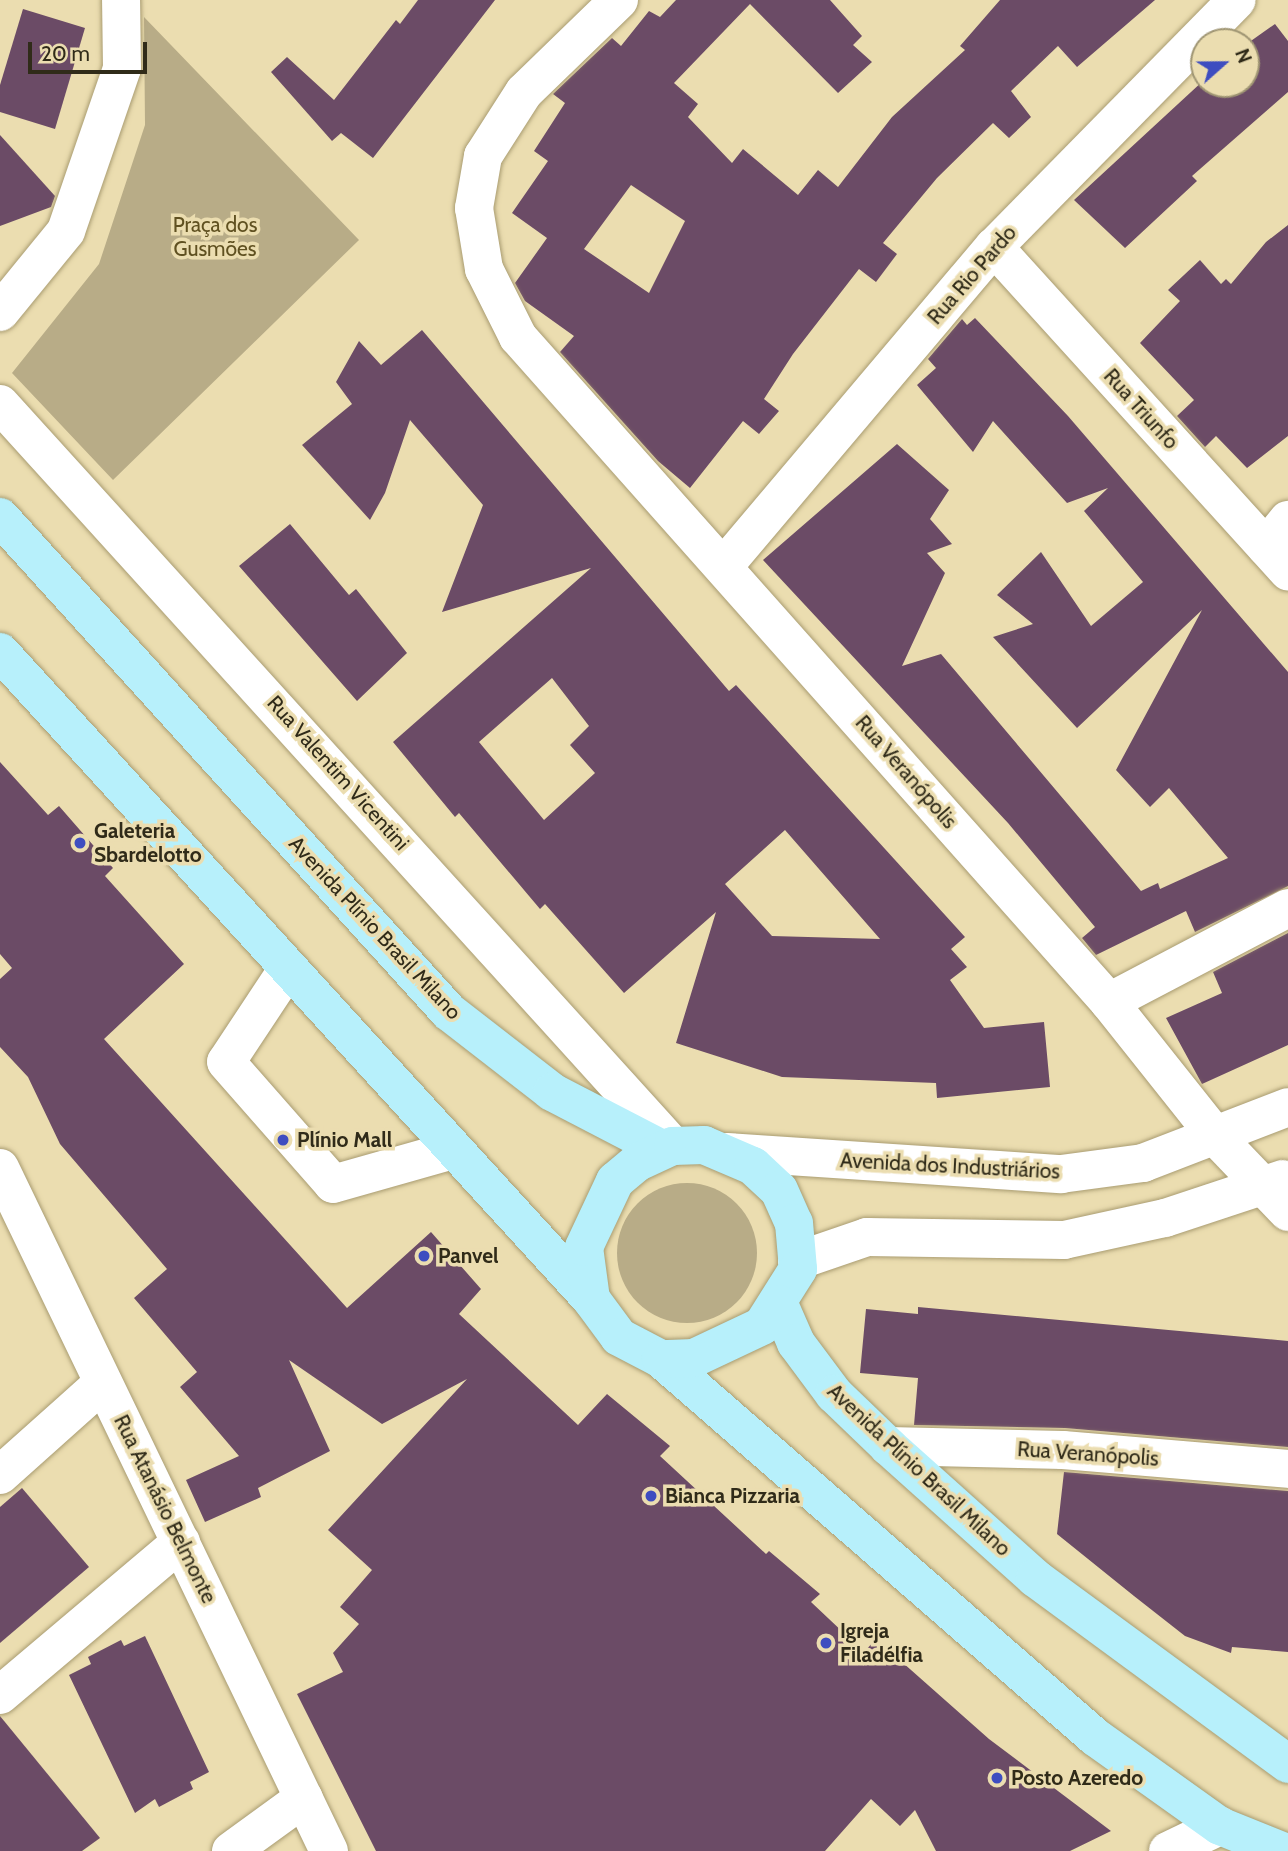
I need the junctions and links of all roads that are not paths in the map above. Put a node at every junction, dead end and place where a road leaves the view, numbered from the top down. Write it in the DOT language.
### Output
graph roads {
  1 [pos="121,0"];
  2 [pos="619,0"];
  3 [pos="1237,0"];
  4 [pos="994,247"];
  5 [pos="0,312"];
  6 [pos="0,404"];
  7 [pos="0,517"];
  8 [pos="1281,546"];
  9 [pos="724,566"];
  10 [pos="4,665"];
  11 [pos="1288,908"];
  12 [pos="287,970"];
  13 [pos="1109,1002"];
  14 [pos="1288,1107"];
  15 [pos="1218,1139"];
  16 [pos="667,1147"];
  17 [pos="450,1150"];
  18 [pos="727,1152"];
  19 [pos="0,1168"];
  20 [pos="1280,1192"];
  21 [pos="797,1261"];
  22 [pos="590,1299"];
  23 [pos="779,1304"];
  24 [pos="661,1359"];
  25 [pos="103,1383"];
  26 [pos="888,1446"];
  27 [pos="1288,1469"];
  28 [pos="0,1475"];
  29 [pos="181,1542"];
  30 [pos="0,1695"];
  31 [pos="1288,1764"];
  32 [pos="304,1798"];
  33 [pos="1220,1826"];
  34 [pos="231,1851"];
  35 [pos="329,1851"];
  36 [pos="1168,1851"];
  37 [pos="1282,1851"];
  1 -- 5 [label="street"];
  2 -- 9 [label="street, Rua Veranópolis"];
  3 -- 4 [label="street, Rua Rio Pardo"];
  4 -- 8 [label="street, Rua Triunfo"];
  4 -- 9 [label="street, Rua Rio Pardo"];
  6 -- 16 [label="street, Rua Valentim Vicentini"];
  7 -- 16 [label="main road, Avenida Plínio Brasil Milano"];
  9 -- 13 [label="street, Rua Veranópolis"];
  10 -- 12 [label="main road"];
  11 -- 13 [label="street"];
  12 -- 17 [label="main road"];
  12 -- 17 [label="street"];
  13 -- 15 [label="street, Rua Veranópolis"];
  14 -- 15 [label="street, Avenida dos Industriários"];
  15 -- 18 [label="street, Avenida dos Industriários"];
  15 -- 20 [label="street, Rua Veranópolis"];
  16 -- 18 [label="main road, Avenida Plínio Brasil Milano"];
  16 -- 22 [label="main road"];
  17 -- 22 [label="main road"];
  18 -- 21 [label="main road, Avenida Plínio Brasil Milano"];
  19 -- 25 [label="street, Rua Atanásio Belmonte"];
  20 -- 21 [label="street"];
  21 -- 23 [label="main road, Avenida Plínio Brasil Milano"];
  22 -- 24 [label="main road"];
  23 -- 24 [label="main road"];
  23 -- 26 [label="main road, Avenida Plínio Brasil Milano"];
  24 -- 33 [label="main road"];
  25 -- 28 [label="street"];
  25 -- 29 [label="street, Rua Atanásio Belmonte"];
  26 -- 27 [label="street, Rua Veranópolis"];
  26 -- 31 [label="main road, Avenida Plínio Brasil Milano"];
  29 -- 30 [label="street"];
  29 -- 32 [label="street, Rua Atanásio Belmonte"];
  32 -- 34 [label="street"];
  32 -- 35 [label="street, Rua Atanásio Belmonte"];
  33 -- 36 [label="street"];
  33 -- 37 [label="main road"];
}
